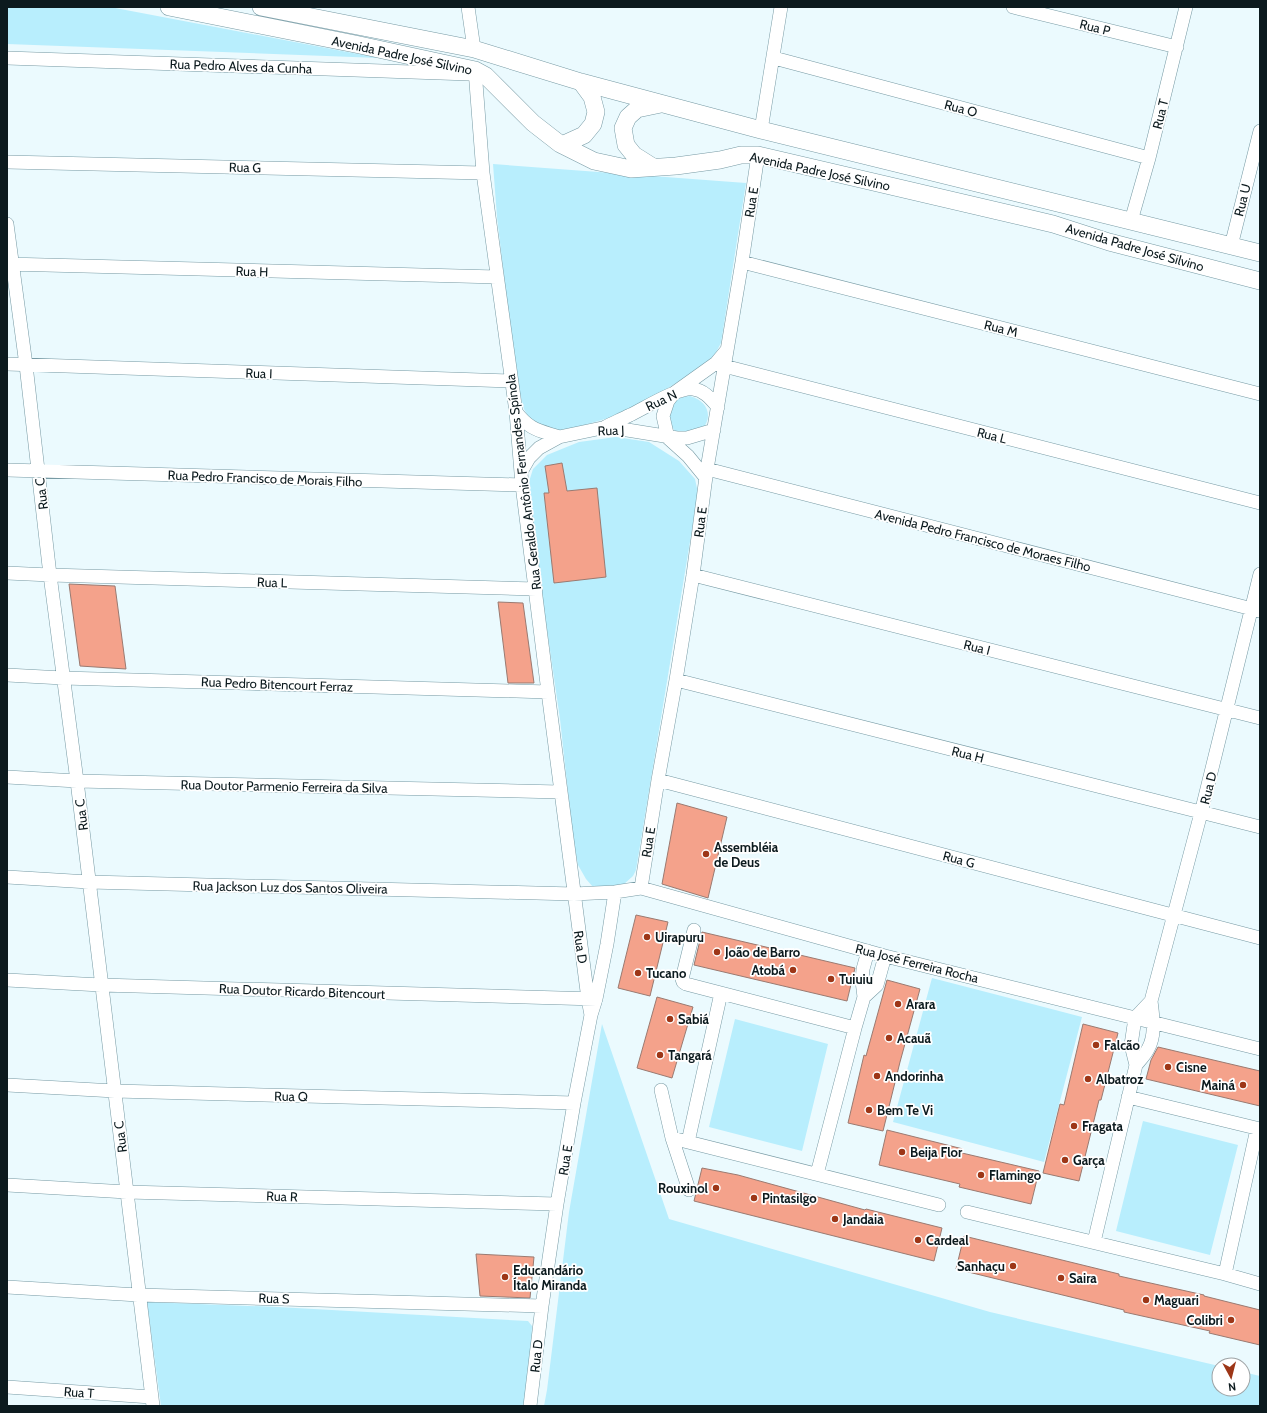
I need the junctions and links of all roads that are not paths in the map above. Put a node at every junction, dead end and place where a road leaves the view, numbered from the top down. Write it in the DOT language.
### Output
graph roads {
  1 [pos="169,7"];
  2 [pos="260,7"];
  3 [pos="468,7"];
  4 [pos="781,7"];
  5 [pos="1013,7"];
  6 [pos="1186,7"];
  7 [pos="1177,47"];
  8 [pos="474,49"];
  9 [pos="7,58"];
  10 [pos="774,58"];
  11 [pos="475,72"];
  12 [pos="581,82"];
  13 [pos="663,103"];
  14 [pos="761,130"];
  15 [pos="1260,131"];
  16 [pos="562,145"];
  17 [pos="758,155"];
  18 [pos="1149,158"];
  19 [pos="7,162"];
  20 [pos="653,167"];
  21 [pos="483,173"];
  22 [pos="1131,221"];
  23 [pos="7,224"];
  24 [pos="1231,246"];
  25 [pos="1260,253"];
  26 [pos="742,262"];
  27 [pos="9,264"];
  28 [pos="497,277"];
  29 [pos="1260,281"];
  30 [pos="727,350"];
  31 [pos="7,364"];
  32 [pos="26,365"];
  33 [pos="724,366"];
  34 [pos="511,381"];
  35 [pos="674,393"];
  36 [pos="1260,394"];
  37 [pos="718,407"];
  38 [pos="516,412"];
  39 [pos="602,428"];
  40 [pos="714,430"];
  41 [pos="559,437"];
  42 [pos="668,438"];
  43 [pos="7,470"];
  44 [pos="38,472"];
  45 [pos="521,472"];
  46 [pos="706,474"];
  47 [pos="522,486"];
  48 [pos="1260,503"];
  49 [pos="7,573"];
  50 [pos="1260,574"];
  51 [pos="50,575"];
  52 [pos="693,575"];
  53 [pos="536,590"];
  54 [pos="1256,610"];
  55 [pos="7,675"];
  56 [pos="63,678"];
  57 [pos="676,680"];
  58 [pos="548,692"];
  59 [pos="1228,710"];
  60 [pos="1260,718"];
  61 [pos="7,777"];
  62 [pos="658,780"];
  63 [pos="77,781"];
  64 [pos="560,792"];
  65 [pos="1202,813"];
  66 [pos="1260,827"];
  67 [pos="7,877"];
  68 [pos="89,882"];
  69 [pos="641,888"];
  70 [pos="615,892"];
  71 [pos="574,894"];
  72 [pos="1174,915"];
  73 [pos="694,930"];
  74 [pos="1260,938"];
  75 [pos="868,951"];
  76 [pos="885,956"];
  77 [pos="7,980"];
  78 [pos="101,985"];
  79 [pos="721,993"];
  80 [pos="864,997"];
  81 [pos="592,999"];
  82 [pos="1151,1001"];
  83 [pos="1135,1018"];
  84 [pos="1154,1023"];
  85 [pos="855,1028"];
  86 [pos="1260,1049"];
  87 [pos="1136,1065"];
  88 [pos="7,1085"];
  89 [pos="661,1090"];
  90 [pos="115,1091"];
  91 [pos="1128,1097"];
  92 [pos="574,1103"];
  93 [pos="1259,1129"];
  94 [pos="672,1138"];
  95 [pos="688,1142"];
  96 [pos="817,1174"];
  97 [pos="7,1185"];
  98 [pos="689,1190"];
  99 [pos="127,1192"];
  100 [pos="557,1204"];
  101 [pos="939,1205"];
  102 [pos="967,1212"];
  103 [pos="1094,1242"];
  104 [pos="1225,1274"];
  105 [pos="1260,1284"];
  106 [pos="7,1287"];
  107 [pos="138,1294"];
  108 [pos="542,1306"];
  109 [pos="7,1386"];
  110 [pos="152,1401"];
  111 [pos="530,1406"];
  1 -- 11 [label="main road, Avenida Padre José Silvino"];
  2 -- 8 [label="main road, Avenida Padre José Silvino"];
  3 -- 8 [label="street"];
  4 -- 10 [label="street"];
  5 -- 7 [label="street, Rua P"];
  6 -- 7 [label="street, Rua T"];
  7 -- 18 [label="street, Rua T"];
  8 -- 12 [label="main road, Avenida Padre José Silvino"];
  9 -- 11 [label="street, Rua Pedro Alves da Cunha"];
  10 -- 14 [label="street"];
  10 -- 18 [label="street, Rua O"];
  11 -- 16 [label="main road, Avenida Padre José Silvino"];
  11 -- 21 [label="street, Rua Geraldo Antônio Fernandes Spínola"];
  12 -- 13 [label="main road, Avenida Padre José Silvino"];
  12 -- 16 [label="main road"];
  13 -- 14 [label="main road, Avenida Padre José Silvino"];
  13 -- 20 [label="main road"];
  14 -- 22 [label="main road, Avenida Padre José Silvino"];
  15 -- 24 [label="street, Rua U"];
  16 -- 20 [label="main road, Avenida Padre José Silvino"];
  17 -- 20 [label="main road, Avenida Padre José Silvino"];
  17 -- 26 [label="street, Rua E"];
  17 -- 29 [label="main road, Avenida Padre José Silvino"];
  18 -- 22 [label="street, Rua T"];
  19 -- 21 [label="street, Rua G"];
  21 -- 28 [label="street, Rua Geraldo Antônio Fernandes Spínola"];
  22 -- 24 [label="main road, Avenida Padre José Silvino"];
  23 -- 27 [label="street, Rua C"];
  24 -- 25 [label="main road, Avenida Padre José Silvino"];
  26 -- 30 [label="street, Rua E"];
  26 -- 36 [label="street, Rua M"];
  27 -- 28 [label="street, Rua H"];
  27 -- 32 [label="street, Rua C"];
  28 -- 34 [label="street, Rua Geraldo Antônio Fernandes Spínola"];
  30 -- 33 [label="street, Rua E"];
  30 -- 35 [label="street"];
  31 -- 32 [label="street, Rua I"];
  32 -- 34 [label="street, Rua I"];
  32 -- 44 [label="street, Rua C"];
  33 -- 37 [label="street, Rua E"];
  33 -- 48 [label="street, Rua L"];
  34 -- 38 [label="street, Rua Geraldo Antônio Fernandes Spínola"];
  35 -- 37 [label="street, Rua N"];
  35 -- 39 [label="street, Rua N"];
  35 -- 42 [label="street"];
  37 -- 40 [label="street, Rua E"];
  38 -- 41 [label="street"];
  38 -- 45 [label="street, Rua Geraldo Antônio Fernandes Spínola"];
  39 -- 41 [label="street, Rua J"];
  39 -- 42 [label="street, Rua J"];
  40 -- 42 [label="street, Rua J"];
  40 -- 46 [label="street, Rua E"];
  41 -- 45 [label="street, Rua J"];
  42 -- 46 [label="street"];
  43 -- 44 [label="street, Rua Pedro Francisco de Morais Filho"];
  44 -- 47 [label="street, Rua Pedro Francisco de Morais Filho"];
  44 -- 51 [label="street, Rua C"];
  45 -- 47 [label="street, Rua Geraldo Antônio Fernandes Spínola"];
  46 -- 52 [label="street, Rua E"];
  46 -- 54 [label="street, Avenida Pedro Francisco de Moraes Filho"];
  47 -- 53 [label="street, Rua Geraldo Antônio Fernandes Spínola"];
  49 -- 51 [label="street, Rua L"];
  50 -- 54 [label="street, Rua D"];
  51 -- 53 [label="street, Rua L"];
  51 -- 56 [label="street, Rua C"];
  52 -- 57 [label="street, Rua E"];
  52 -- 59 [label="street, Rua I"];
  53 -- 58 [label="street, Rua Geraldo Antônio Fernandes Spínola"];
  54 -- 59 [label="street, Rua D"];
  55 -- 56 [label="street, Rua Pedro Bitencourt Ferraz"];
  56 -- 58 [label="street, Rua Pedro Bitencourt Ferraz"];
  56 -- 63 [label="street, Rua C"];
  57 -- 62 [label="street, Rua E"];
  57 -- 65 [label="street, Rua H"];
  58 -- 64 [label="street, Rua Geraldo Antônio Fernandes Spínola"];
  59 -- 60 [label="street, Rua I"];
  59 -- 65 [label="street, Rua D"];
  61 -- 63 [label="street, Rua Doutor Parmenio Ferreira da Silva"];
  62 -- 69 [label="street, Rua E"];
  62 -- 72 [label="street, Rua G"];
  63 -- 64 [label="street, Rua Doutor Parmenio Ferreira da Silva"];
  63 -- 68 [label="street, Rua C"];
  64 -- 71 [label="street, Rua Geraldo Antônio Fernandes Spínola"];
  65 -- 66 [label="street, Rua H"];
  65 -- 72 [label="street, Rua D"];
  67 -- 68 [label="street, Rua Jackson Luz dos Santos Oliveira"];
  68 -- 71 [label="street, Rua Jackson Luz dos Santos Oliveira"];
  68 -- 78 [label="street, Rua C"];
  69 -- 70 [label="street, Rua José Ferreira Rocha"];
  69 -- 75 [label="street, Rua José Ferreira Rocha"];
  70 -- 71 [label="street, Rua José Ferreira Rocha"];
  70 -- 81 [label="street, Rua E"];
  71 -- 81 [label="street, Rua D"];
  72 -- 74 [label="street, Rua G"];
  72 -- 82 [label="street, Rua D"];
  73 -- 79 [label="street"];
  75 -- 76 [label="street, Rua José Ferreira Rocha"];
  75 -- 80 [label="street"];
  76 -- 80 [label="street"];
  76 -- 83 [label="street, Rua José Ferreira Rocha"];
  77 -- 78 [label="street, Rua Doutor Ricardo Bitencourt"];
  78 -- 81 [label="street, Rua Doutor Ricardo Bitencourt"];
  78 -- 90 [label="street, Rua C"];
  79 -- 85 [label="street"];
  79 -- 95 [label="street"];
  80 -- 85 [label="street"];
  81 -- 92 [label="street, Rua E"];
  82 -- 83 [label="street, Rua D"];
  82 -- 84 [label="street, Rua D"];
  83 -- 84 [label="street, Rua José Ferreira Rocha"];
  83 -- 87 [label="street"];
  84 -- 86 [label="street, Rua José Ferreira Rocha"];
  84 -- 87 [label="street, Rua D"];
  85 -- 96 [label="street"];
  87 -- 91 [label="street"];
  88 -- 90 [label="street, Rua Q"];
  89 -- 94 [label="street"];
  90 -- 92 [label="street, Rua Q"];
  90 -- 99 [label="street, Rua C"];
  91 -- 93 [label="street"];
  91 -- 103 [label="street"];
  92 -- 100 [label="street, Rua E"];
  93 -- 104 [label="street"];
  94 -- 95 [label="street"];
  94 -- 98 [label="street"];
  95 -- 96 [label="street"];
  96 -- 101 [label="street"];
  97 -- 99 [label="street, Rua R"];
  99 -- 100 [label="street, Rua R"];
  99 -- 107 [label="street, Rua C"];
  100 -- 108 [label="street, Rua E"];
  102 -- 103 [label="street"];
  103 -- 104 [label="street"];
  104 -- 105 [label="street"];
  106 -- 107 [label="street, Rua S"];
  107 -- 108 [label="street, Rua S"];
  107 -- 110 [label="street, Rua C"];
  108 -- 111 [label="street, Rua D"];
  109 -- 110 [label="street, Rua T"];
}
